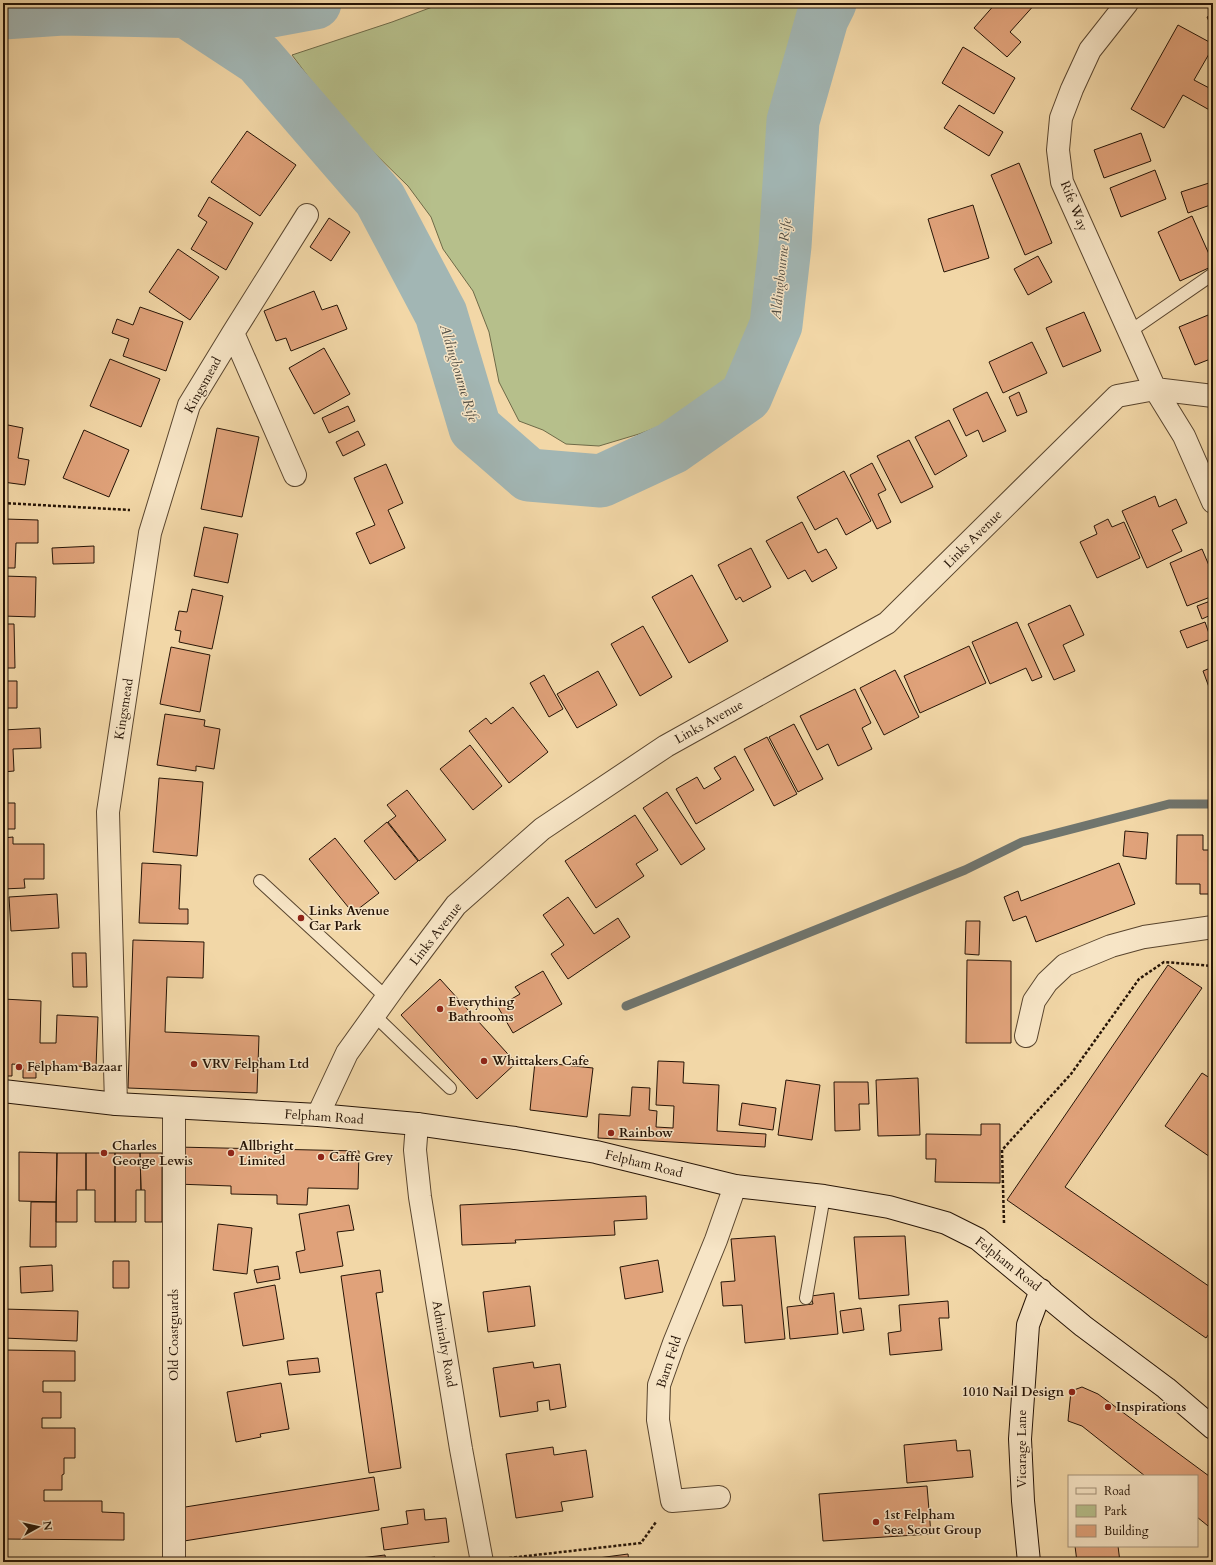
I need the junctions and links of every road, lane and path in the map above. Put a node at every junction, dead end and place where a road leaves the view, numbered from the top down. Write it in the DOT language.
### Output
graph roads {
  1 [pos="1127,3"];
  2 [pos="307,214"];
  3 [pos="1213,274"];
  4 [pos="1129,332"];
  5 [pos="232,333"];
  6 [pos="1155,389"];
  7 [pos="1213,396"];
  8 [pos="295,475"];
  9 [pos="1213,502"];
  10 [pos="3,503"];
  11 [pos="157,512"];
  12 [pos="260,881"];
  13 [pos="1213,927"];
  14 [pos="1213,966"];
  15 [pos="380,1007"];
  16 [pos="1026,1036"];
  17 [pos="450,1088"];
  18 [pos="3,1091"];
  19 [pos="116,1104"];
  20 [pos="174,1108"];
  21 [pos="318,1115"];
  22 [pos="417,1124"];
  23 [pos="735,1186"];
  24 [pos="824,1196"];
  25 [pos="1004,1223"];
  26 [pos="1041,1290"];
  27 [pos="806,1298"];
  28 [pos="1213,1428"];
  29 [pos="719,1497"];
  30 [pos="672,1501"];
  31 [pos="482,1561"];
  32 [pos="174,1562"];
  33 [pos="1029,1562"];
  1 -- 4 [label="street, Rife Way"];
  2 -- 5 [label="street, Kingsmead"];
  3 -- 4 [label="lane"];
  4 -- 6 [label="street, Rife Way"];
  5 -- 8 [label="street, Kingsmead"];
  5 -- 11 [label="street, Kingsmead"];
  6 -- 7 [label="street, Links Avenue"];
  6 -- 9 [label="street, Rife Way"];
  6 -- 15 [label="street, Links Avenue"];
  10 -- 11 [label="path"];
  11 -- 19 [label="street, Kingsmead"];
  12 -- 15 [label="lane"];
  13 -- 16 [label="street"];
  14 -- 25 [label="path"];
  15 -- 17 [label="lane"];
  15 -- 21 [label="street, Links Avenue"];
  18 -- 19 [label="street, Felpham Road"];
  19 -- 20 [label="street, Felpham Road"];
  20 -- 21 [label="street, Felpham Road"];
  20 -- 32 [label="street, Old Coastguards"];
  21 -- 22 [label="street, Felpham Road"];
  22 -- 23 [label="street, Felpham Road"];
  22 -- 31 [label="street, Admiralty Road"];
  23 -- 24 [label="street, Felpham Road"];
  23 -- 30 [label="street, Barn Feld"];
  24 -- 26 [label="street, Felpham Road"];
  24 -- 27 [label="lane"];
  26 -- 28 [label="street, Felpham Road"];
  26 -- 33 [label="street, Vicarage Lane"];
  29 -- 30 [label="street"];
  30 -- 31 [label="path"];
}
